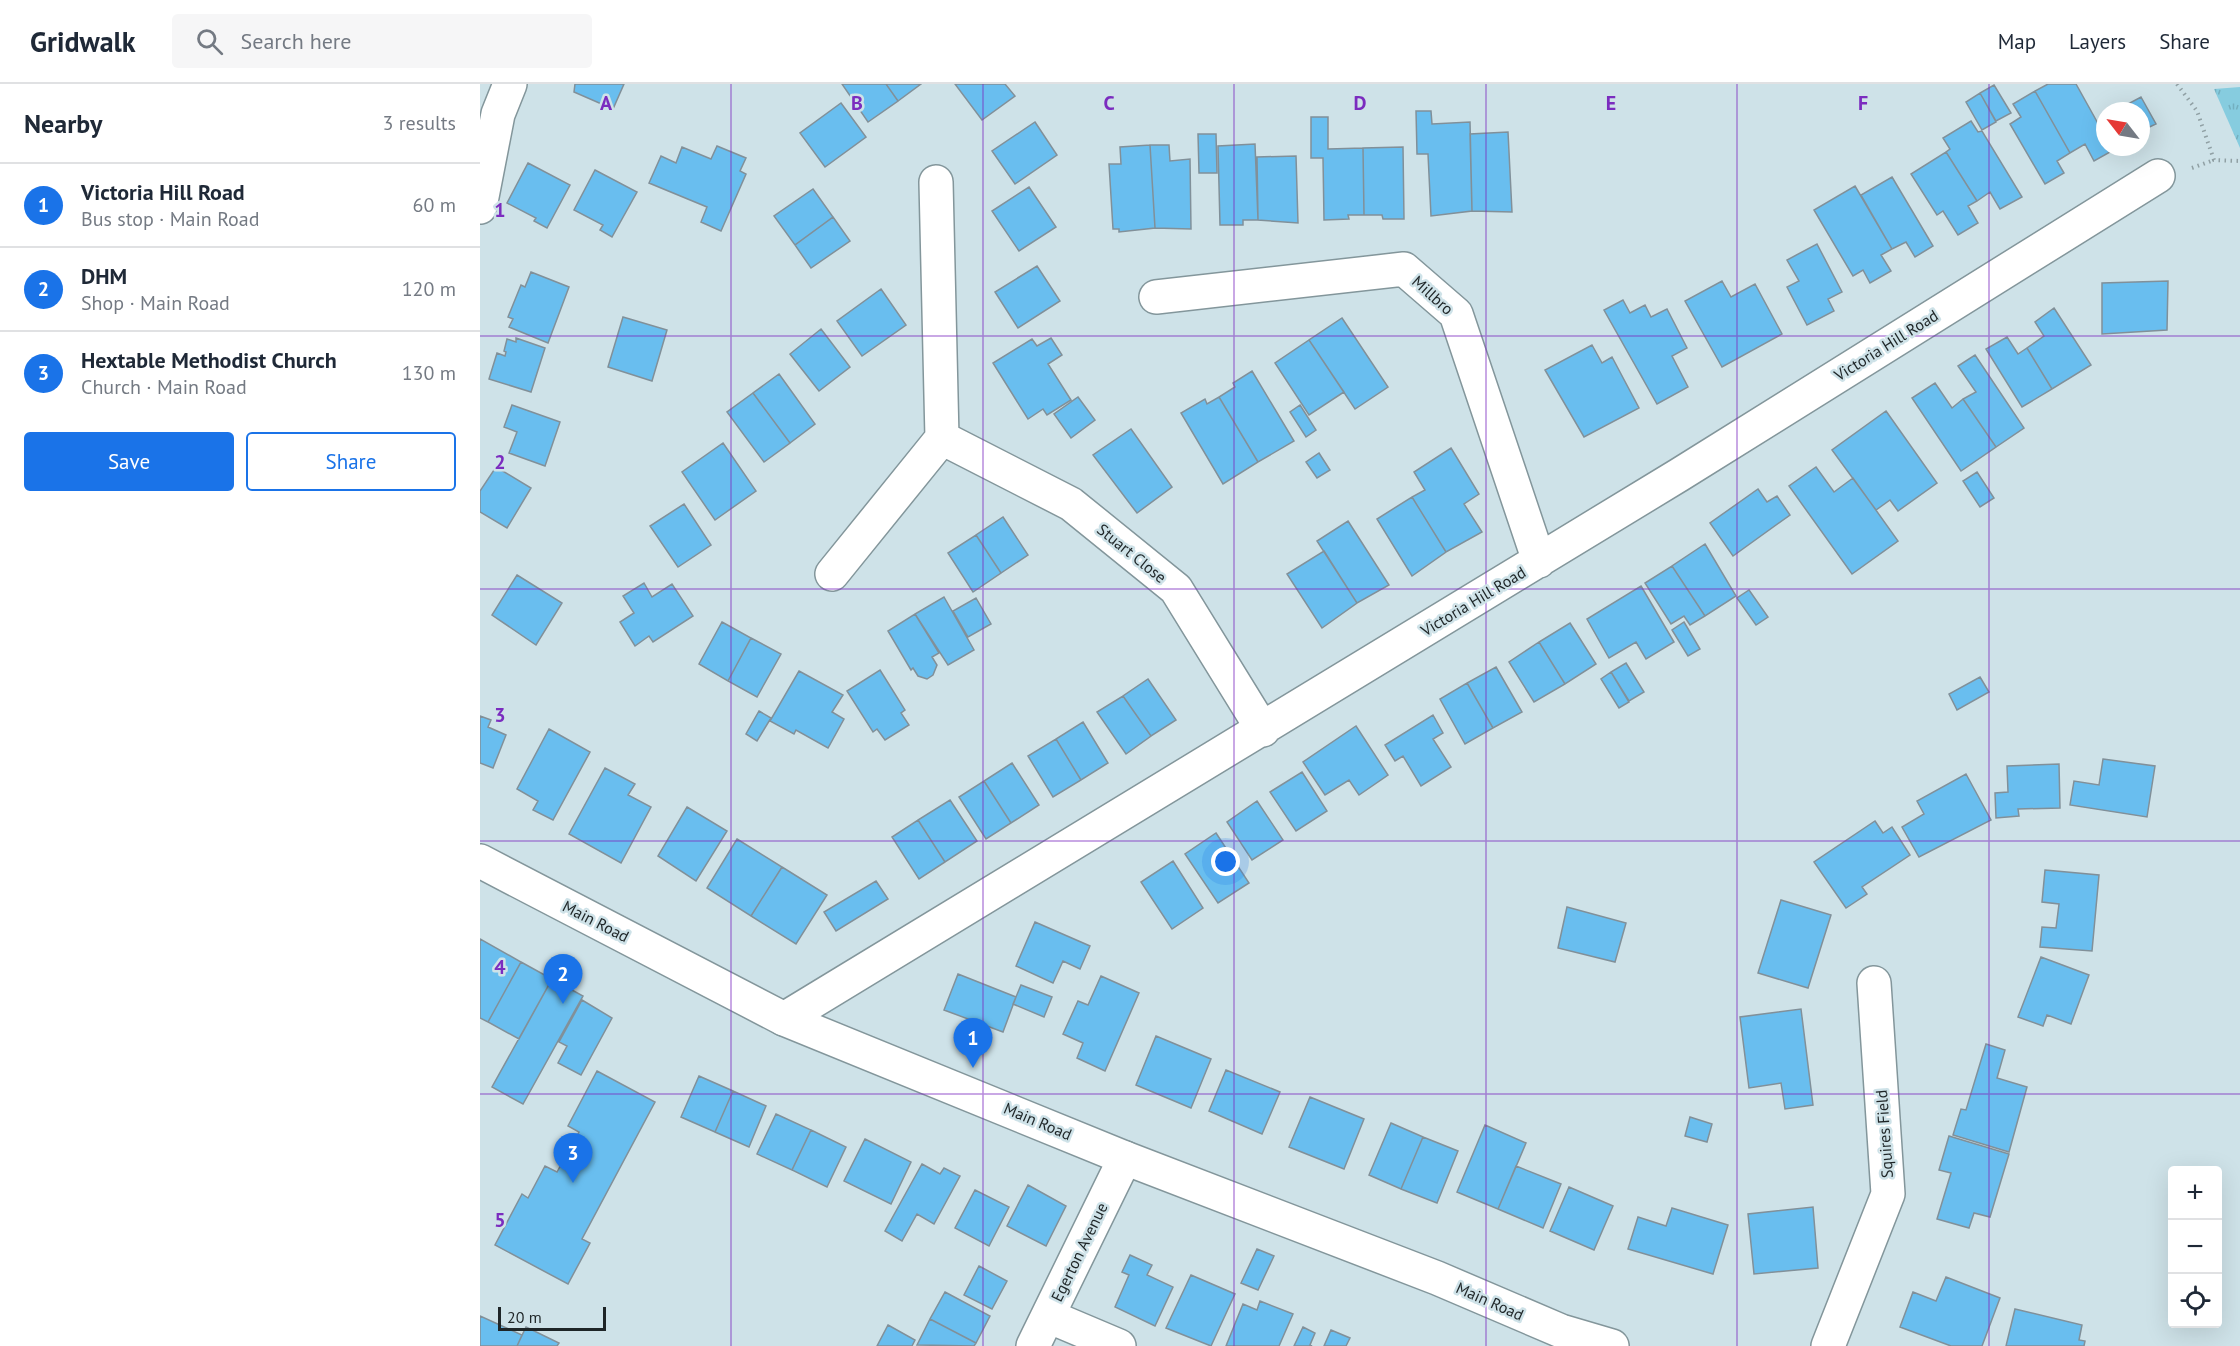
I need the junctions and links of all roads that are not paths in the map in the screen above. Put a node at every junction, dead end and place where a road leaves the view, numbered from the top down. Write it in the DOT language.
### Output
graph roads {
  1 [pos="510,84"];
  2 [pos="2158,176"];
  3 [pos="936,182"];
  4 [pos="480,207"];
  5 [pos="1155,297"];
  6 [pos="942,438"];
  7 [pos="1539,561"];
  8 [pos="832,574"];
  9 [pos="1263,730"];
  10 [pos="480,861"];
  11 [pos="1874,983"];
  12 [pos="784,1019"];
  13 [pos="1125,1158"];
  14 [pos="1048,1316"];
  15 [pos="1033,1346"];
  16 [pos="1119,1346"];
  17 [pos="1612,1346"];
  18 [pos="1828,1346"];
  1 -- 4 [label="street"];
  2 -- 7 [label="street, Victoria Hill Road"];
  3 -- 6 [label="street"];
  5 -- 7 [label="street, Millbro"];
  6 -- 8 [label="street"];
  6 -- 9 [label="street, Stuart Close"];
  7 -- 9 [label="street, Victoria Hill Road"];
  9 -- 12 [label="street, Victoria Hill Road"];
  10 -- 12 [label="street, Main Road"];
  11 -- 18 [label="street, Squires Field"];
  12 -- 13 [label="street, Main Road"];
  13 -- 14 [label="street, Egerton Avenue"];
  13 -- 17 [label="street, Main Road"];
  14 -- 15 [label="street, Egerton Avenue"];
  14 -- 16 [label="street"];
}
